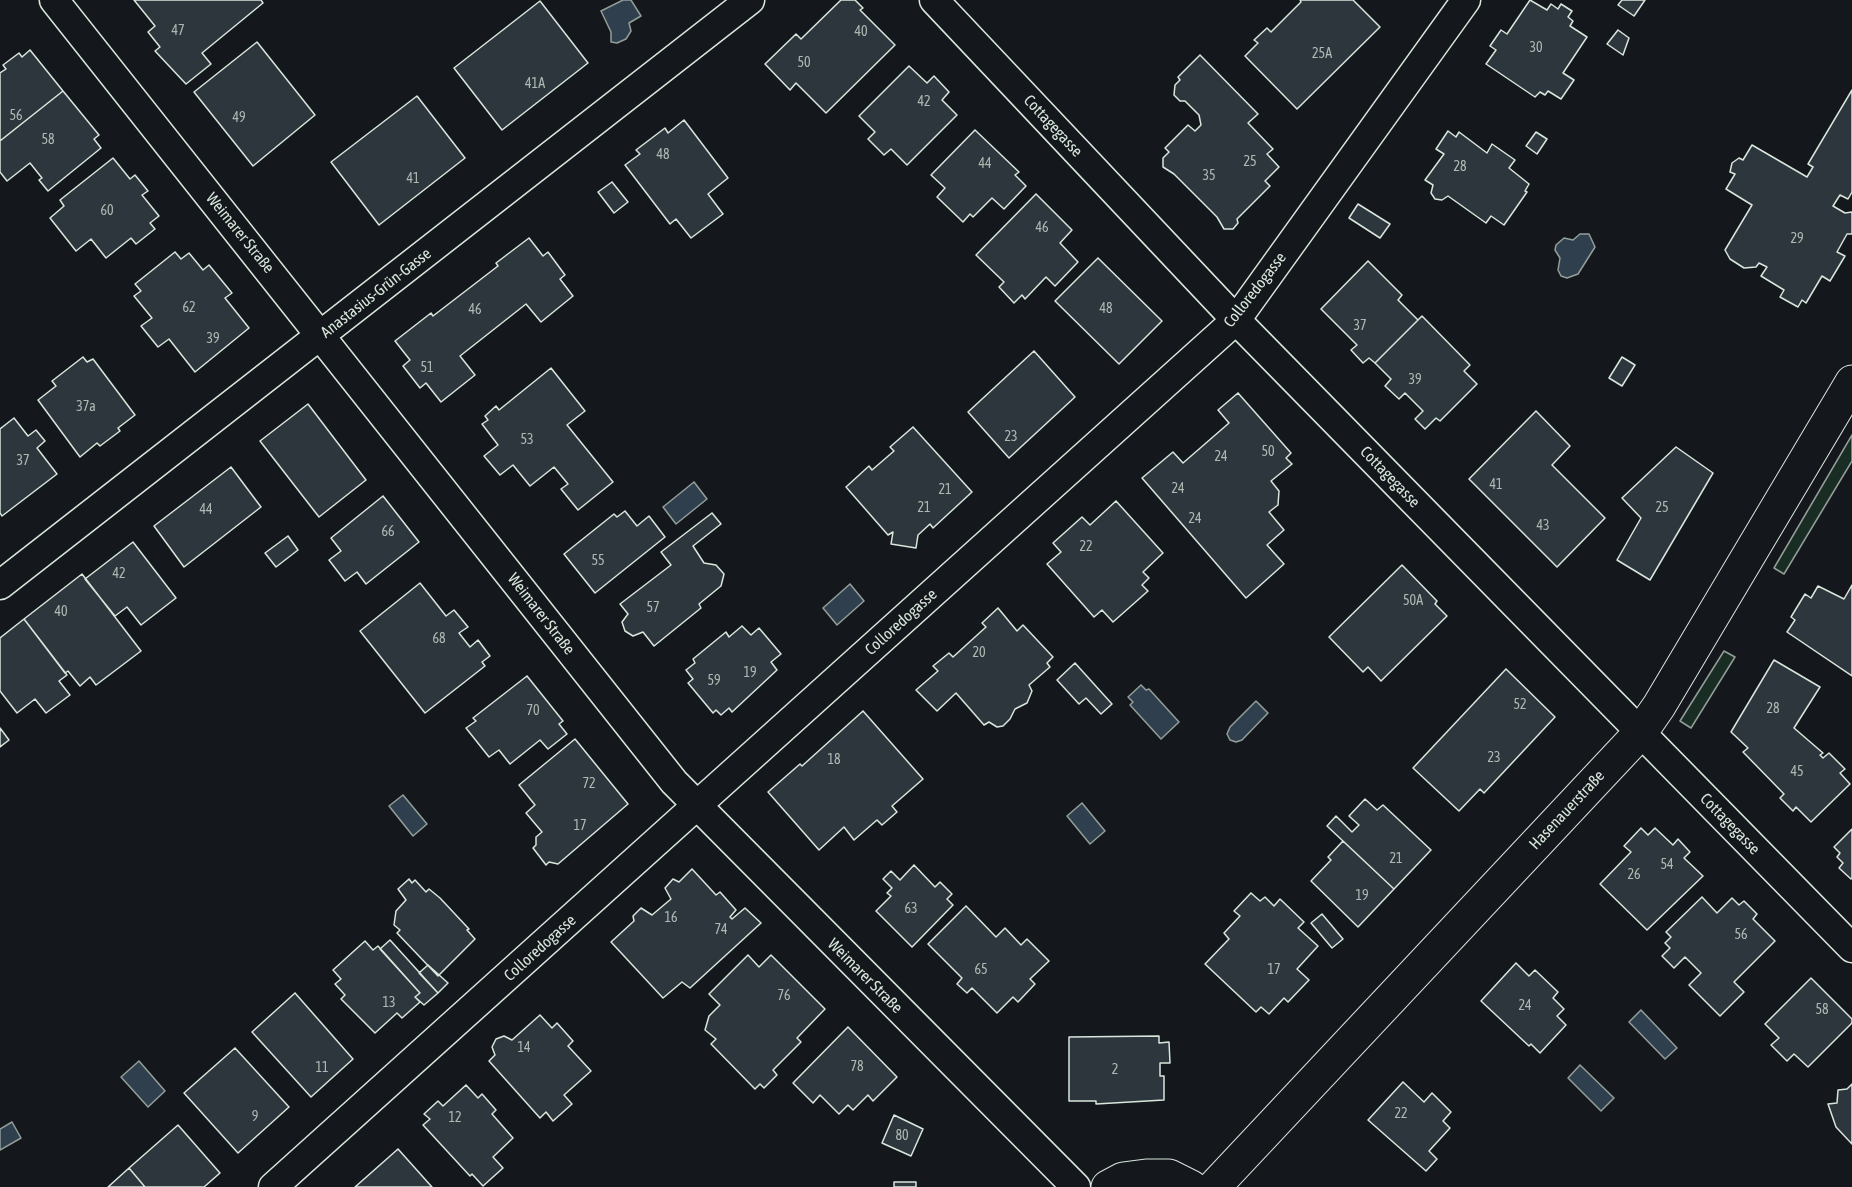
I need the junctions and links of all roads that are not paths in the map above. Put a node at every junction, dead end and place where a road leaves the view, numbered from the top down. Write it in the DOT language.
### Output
graph roads {
  1 [pos="54,0"];
  2 [pos="750,0"];
  3 [pos="934,0"];
  4 [pos="1466,0"];
  5 [pos="1236,320"];
  6 [pos="322,336"];
  7 [pos="1852,382"];
  8 [pos="0,585"];
  9 [pos="1641,732"];
  10 [pos="698,806"];
  11 [pos="1852,948"];
  12 [pos="273,1187"];
  13 [pos="1076,1187"];
  14 [pos="1108,1187"];
  15 [pos="1191,1187"];
  16 [pos="1214,1187"];
  1 -- 6 [label="street, Weimarer Straße"];
  2 -- 6 [label="street, Anastasius-Grün-Gasse"];
  3 -- 5 [label="street, Cottagegasse"];
  4 -- 5 [label="street, Colloredogasse"];
  5 -- 9 [label="street, Cottagegasse"];
  5 -- 10 [label="street, Colloredogasse"];
  6 -- 8 [label="street, Anastasius-Grün-Gasse"];
  6 -- 10 [label="street, Weimarer Straße"];
  7 -- 9 [label="street, Hasenauerstraße"];
  9 -- 11 [label="street, Cottagegasse"];
  9 -- 16 [label="street, Hasenauerstraße"];
  10 -- 12 [label="street, Colloredogasse"];
  10 -- 13 [label="street, Weimarer Straße"];
  14 -- 15 [label="street"];
}
